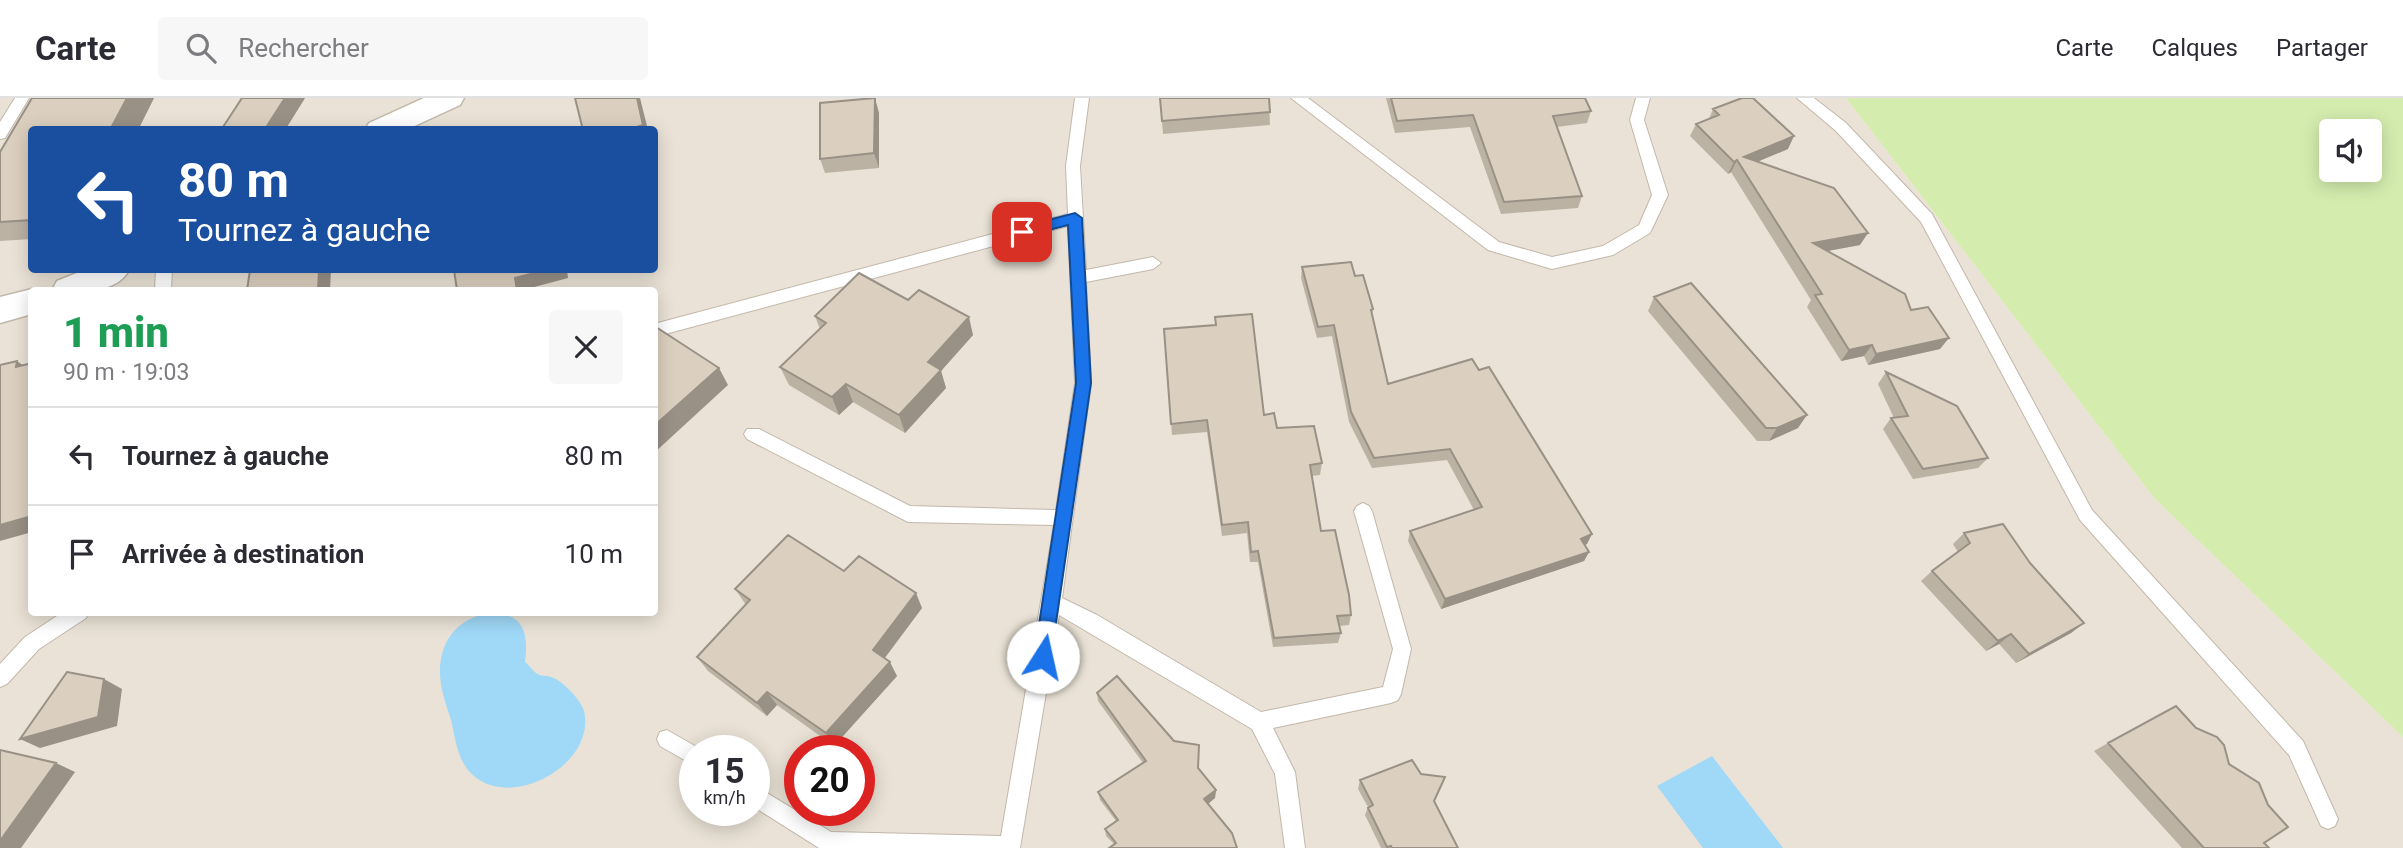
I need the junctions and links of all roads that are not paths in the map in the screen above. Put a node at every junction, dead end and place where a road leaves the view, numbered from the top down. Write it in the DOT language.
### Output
graph roads {
  1 [pos="22,98"];
  2 [pos="450,98"];
  3 [pos="1082,98"];
  4 [pos="1298,98"];
  5 [pos="1643,98"];
  6 [pos="1804,98"];
  7 [pos="388,126"];
  8 [pos="0,134"];
  9 [pos="1075,218"];
  10 [pos="1153,262"];
  11 [pos="106,273"];
  12 [pos="1078,278"];
  13 [pos="75,287"];
  14 [pos="28,302"];
  15 [pos="0,310"];
  16 [pos="658,330"];
  17 [pos="753,434"];
  18 [pos="1363,511"];
  19 [pos="1064,518"];
  20 [pos="1052,602"];
  21 [pos="73,616"];
  22 [pos="0,678"];
  23 [pos="1258,722"];
  24 [pos="667,739"];
  25 [pos="679,747"];
  26 [pos="770,805"];
  27 [pos="2328,818"];
  28 [pos="1009,848"];
  29 [pos="1296,848"];
  1 -- 8 [label="lane"];
  2 -- 7 [label="street"];
  3 -- 9 [label="lane"];
  4 -- 5 [label="lane"];
  6 -- 27 [label="lane"];
  9 -- 12 [label="lane"];
  9 -- 16 [label="lane"];
  10 -- 12 [label="lane"];
  11 -- 13 [label="street"];
  12 -- 19 [label="lane"];
  14 -- 15 [label="street"];
  17 -- 19 [label="lane"];
  18 -- 23 [label="lane"];
  19 -- 20 [label="lane"];
  20 -- 23 [label="lane"];
  20 -- 28 [label="lane"];
  21 -- 22 [label="lane"];
  23 -- 29 [label="lane"];
  24 -- 25 [label="lane"];
  26 -- 28 [label="lane"];
}
